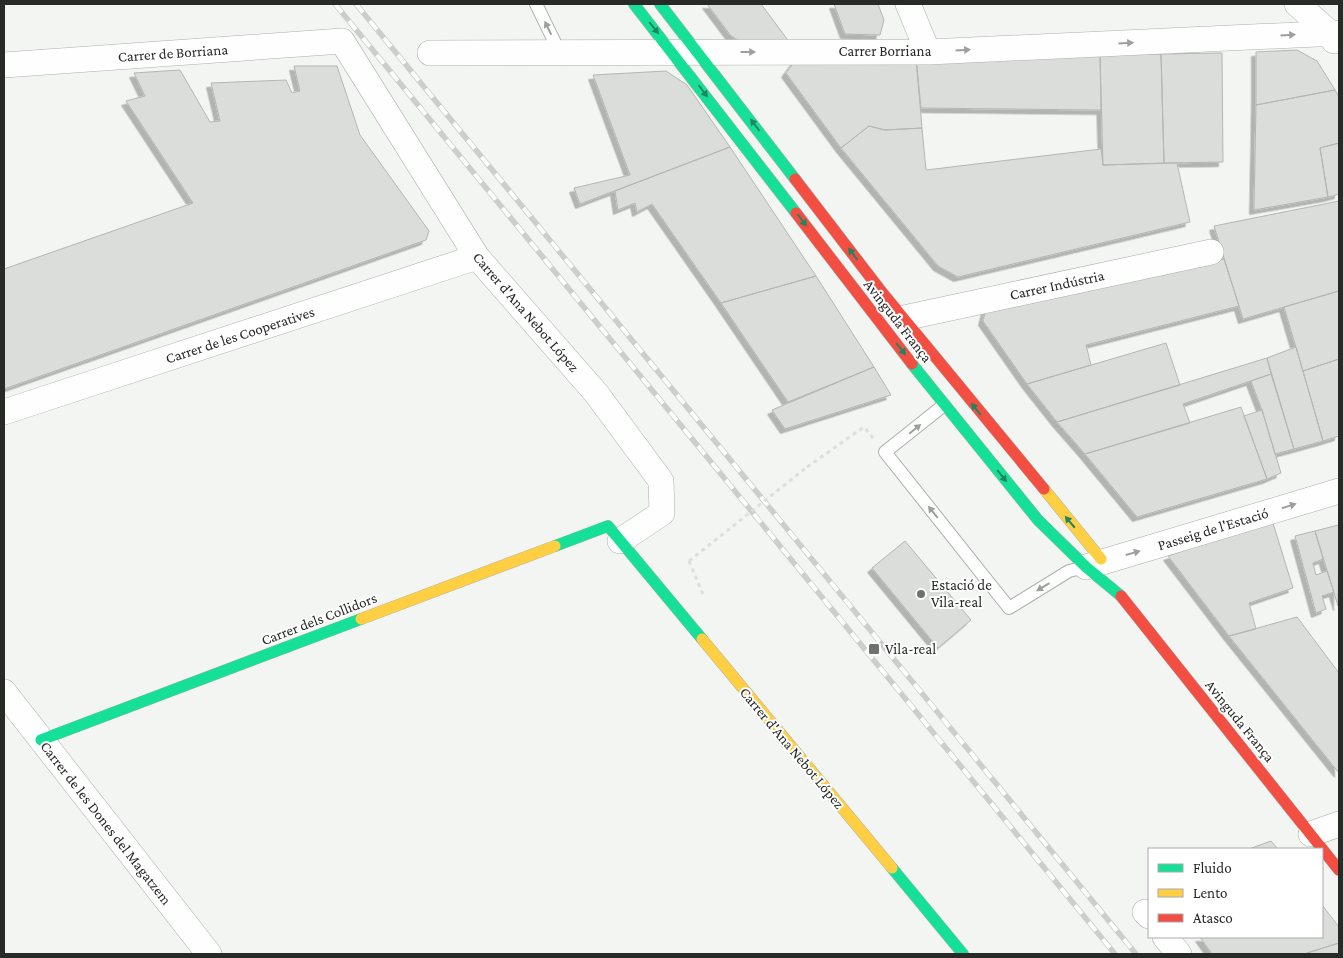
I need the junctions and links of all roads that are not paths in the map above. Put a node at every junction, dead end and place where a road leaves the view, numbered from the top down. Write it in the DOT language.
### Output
graph roads {
  1 [pos="536,4"];
  2 [pos="634,4"];
  3 [pos="660,4"];
  4 [pos="908,4"];
  5 [pos="1297,4"];
  6 [pos="1336,38"];
  7 [pos="342,41"];
  8 [pos="674,52"];
  9 [pos="700,52"];
  10 [pos="928,52"];
  11 [pos="430,53"];
  12 [pos="560,53"];
  13 [pos="4,66"];
  14 [pos="1211,252"];
  15 [pos="476,257"];
  16 [pos="904,318"];
  17 [pos="944,405"];
  18 [pos="4,412"];
  19 [pos="1339,491"];
  20 [pos="614,534"];
  21 [pos="1095,564"];
  22 [pos="1117,591"];
  23 [pos="4,692"];
  24 [pos="41,740"];
  25 [pos="1339,824"];
  26 [pos="1311,834"];
  27 [pos="1322,848"];
  28 [pos="1323,849"];
  29 [pos="1339,870"];
  30 [pos="1166,938"];
  31 [pos="208,954"];
  32 [pos="964,954"];
  33 [pos="1179,954"];
  12 -- 1 [label="lane, one-way"];
  2 -- 8 [label="main road, Avinguda França, one-way"];
  3 -- 9 [label="main road, Avinguda França"];
  4 -- 10 [label="street"];
  5 -- 6 [label="street"];
  10 -- 6 [label="street, Carrer Borriana, one-way"];
  7 -- 13 [label="street, Carrer de Borriana"];
  7 -- 15 [label="street, Carrer d'Ana Nebot López"];
  8 -- 9 [label="street, Carrer Borriana"];
  8 -- 12 [label="street, Carrer Borriana"];
  8 -- 17 [label="main road, Avinguda França, one-way"];
  9 -- 10 [label="street, Carrer Borriana, one-way"];
  16 -- 9 [label="main road, Avinguda França, one-way"];
  11 -- 12 [label="street, Carrer Borriana"];
  14 -- 16 [label="street, Carrer Indústria"];
  15 -- 18 [label="street, Carrer de les Cooperatives"];
  15 -- 20 [label="street, Carrer d'Ana Nebot López"];
  21 -- 16 [label="main road, Avinguda França, one-way"];
  17 -- 21 [label="main road, Avinguda França, one-way"];
  21 -- 17 [label="lane, one-way"];
  21 -- 19 [label="street, Passeig de l'Estació, one-way"];
  20 -- 24 [label="main road, Carrer dels Collidors"];
  20 -- 32 [label="main road, Carrer d'Ana Nebot López"];
  21 -- 22 [label="main road, Avinguda França"];
  21 -- 22 [label="main road, Avinguda França"];
  22 -- 26 [label="main road, Avinguda França"];
  23 -- 24 [label="street, Carrer de les Dones del Magatzem"];
  24 -- 31 [label="street, Carrer de les Dones del Magatzem"];
  25 -- 26 [label="street"];
  26 -- 27 [label="main road, Avinguda França"];
  28 -- 29 [label="main road, Avinguda França"];
  30 -- 33 [label="street"];
}
